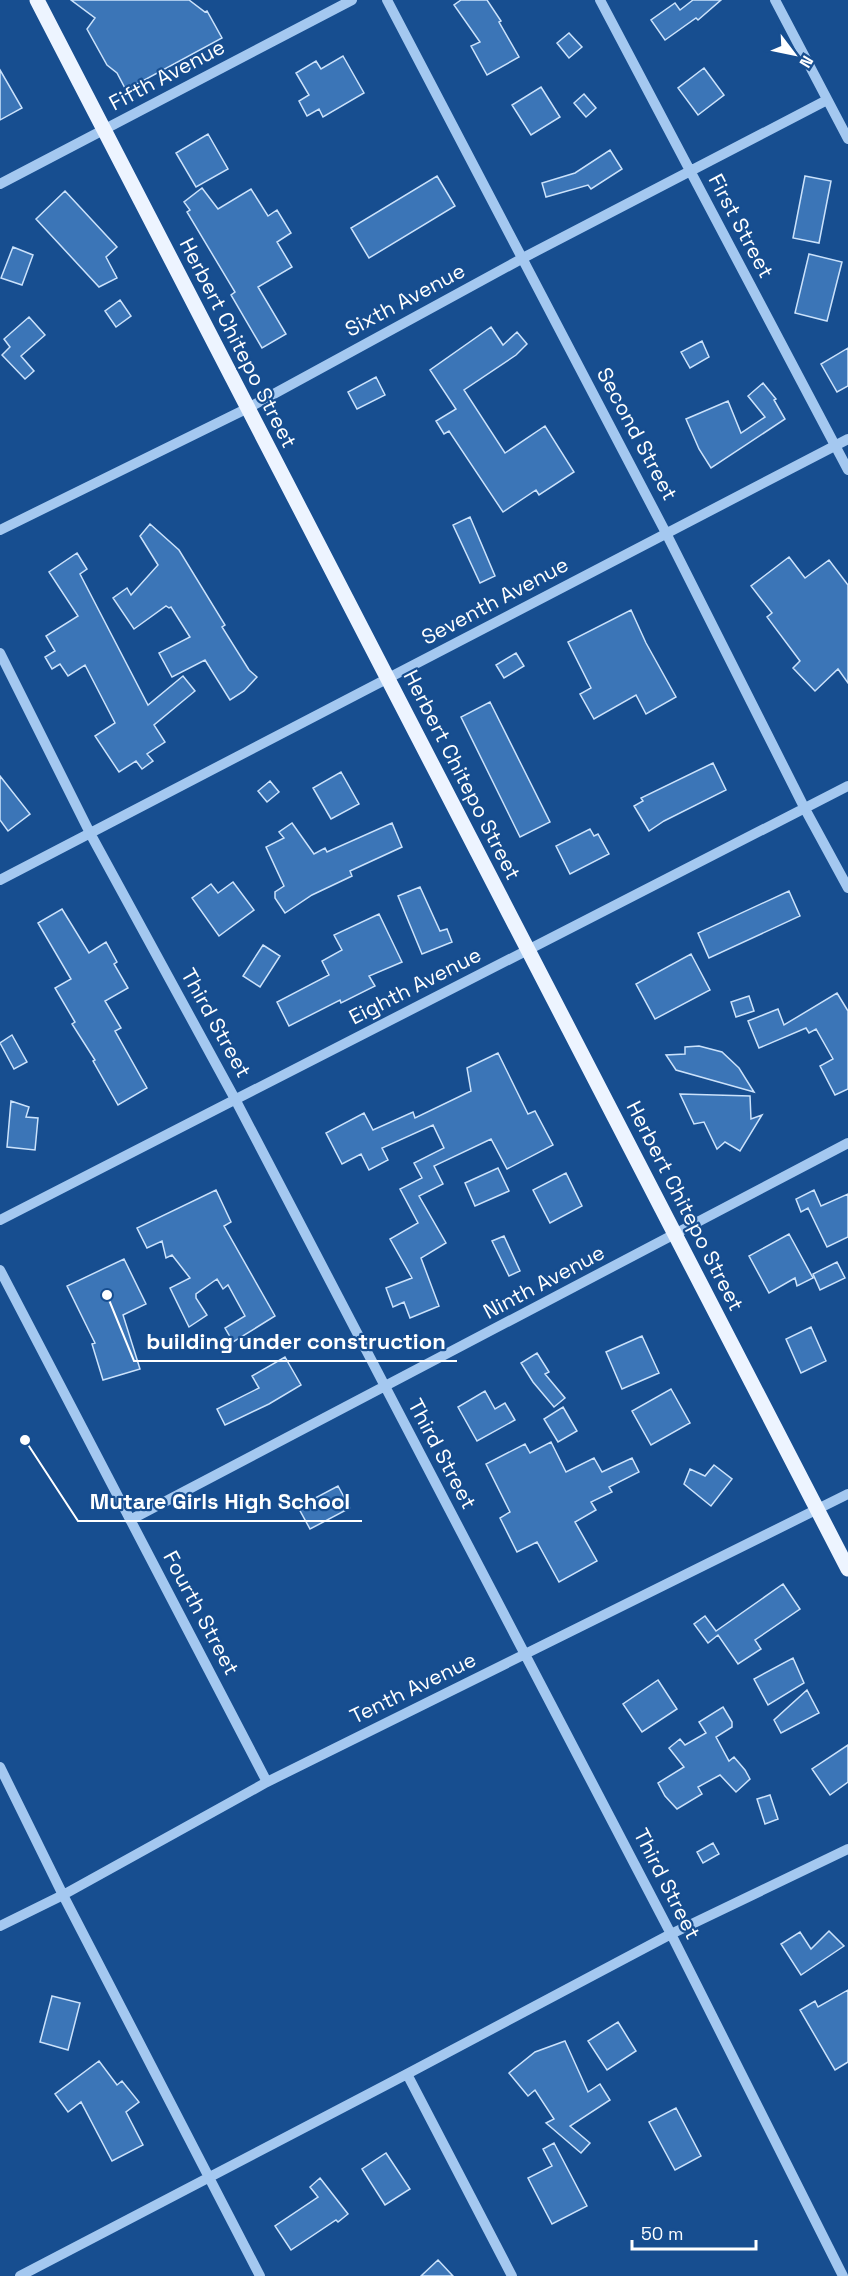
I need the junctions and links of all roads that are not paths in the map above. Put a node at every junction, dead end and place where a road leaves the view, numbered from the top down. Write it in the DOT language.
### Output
graph roads {
  1 [pos="37,0"];
  2 [pos="352,0"];
  3 [pos="387,0"];
  4 [pos="600,0"];
  5 [pos="775,0"];
  6 [pos="827,100"];
  7 [pos="104,130"];
  8 [pos="848,139"];
  9 [pos="690,172"];
  10 [pos="0,184"];
  11 [pos="523,258"];
  12 [pos="248,408"];
  13 [pos="848,439"];
  14 [pos="835,446"];
  15 [pos="848,471"];
  16 [pos="0,530"];
  17 [pos="666,533"];
  18 [pos="0,653"];
  19 [pos="388,680"];
  20 [pos="848,786"];
  21 [pos="805,809"];
  22 [pos="91,835"];
  23 [pos="0,880"];
  24 [pos="848,888"];
  25 [pos="529,950"];
  26 [pos="235,1099"];
  27 [pos="848,1143"];
  28 [pos="0,1220"];
  29 [pos="676,1235"];
  30 [pos="0,1270"];
  31 [pos="385,1387"];
  32 [pos="848,1494"];
  33 [pos="818,1509"];
  34 [pos="130,1520"];
  35 [pos="848,1569"];
  36 [pos="525,1655"];
  37 [pos="0,1767"];
  38 [pos="267,1782"];
  39 [pos="848,1849"];
  40 [pos="63,1895"];
  41 [pos="0,1926"];
  42 [pos="671,1934"];
  43 [pos="407,2074"];
  44 [pos="209,2177"];
  45 [pos="20,2276"];
  46 [pos="260,2276"];
  47 [pos="513,2276"];
  48 [pos="843,2276"];
  1 -- 7 [label="main road, Herbert Chitepo Street"];
  2 -- 7 [label="street, Fifth Avenue"];
  3 -- 11 [label="street, Second Street"];
  4 -- 9 [label="street, First Street"];
  5 -- 6 [label="street"];
  6 -- 8 [label="street"];
  6 -- 9 [label="street, Sixth Avenue"];
  7 -- 10 [label="street, Fifth Avenue"];
  7 -- 12 [label="main road, Herbert Chitepo Street"];
  9 -- 11 [label="street, Sixth Avenue"];
  9 -- 14 [label="street, First Street"];
  11 -- 12 [label="street, Sixth Avenue"];
  11 -- 17 [label="street, Second Street"];
  12 -- 16 [label="street, Sixth Avenue"];
  12 -- 19 [label="main road, Herbert Chitepo Street"];
  13 -- 14 [label="street, Seventh Avenue"];
  14 -- 15 [label="street, First Street"];
  14 -- 17 [label="street, Seventh Avenue"];
  17 -- 19 [label="street, Seventh Avenue"];
  17 -- 21 [label="street, Second Street"];
  18 -- 22 [label="street, Third Street"];
  19 -- 22 [label="street, Seventh Avenue"];
  19 -- 25 [label="main road, Herbert Chitepo Street"];
  20 -- 21 [label="street, Eighth Avenue"];
  21 -- 24 [label="street, Second Street"];
  21 -- 25 [label="street, Eighth Avenue"];
  22 -- 23 [label="street, Seventh Avenue"];
  22 -- 26 [label="street, Third Street"];
  25 -- 26 [label="street, Eighth Avenue"];
  25 -- 29 [label="main road, Herbert Chitepo Street"];
  26 -- 28 [label="street, Eighth Avenue"];
  26 -- 31 [label="street, Third Street"];
  27 -- 29 [label="street, Ninth Avenue"];
  29 -- 31 [label="street, Ninth Avenue"];
  29 -- 33 [label="main road, Herbert Chitepo Street"];
  30 -- 34 [label="street, Fourth Street"];
  31 -- 34 [label="street, Ninth Avenue"];
  31 -- 36 [label="street, Third Street"];
  32 -- 33 [label="street, Tenth Avenue"];
  33 -- 35 [label="main road, Herbert Chitepo Street"];
  33 -- 36 [label="street, Tenth Avenue"];
  34 -- 38 [label="street, Fourth Street"];
  36 -- 38 [label="street, Tenth Avenue"];
  36 -- 42 [label="street, Third Street"];
  37 -- 40 [label="street"];
  38 -- 40 [label="street, Tenth Avenue"];
  39 -- 42 [label="street"];
  40 -- 41 [label="street, Tenth Avenue"];
  40 -- 44 [label="street"];
  42 -- 43 [label="street"];
  42 -- 48 [label="street, Third Street"];
  43 -- 44 [label="street"];
  43 -- 47 [label="street"];
  44 -- 45 [label="street"];
  44 -- 46 [label="street"];
}
